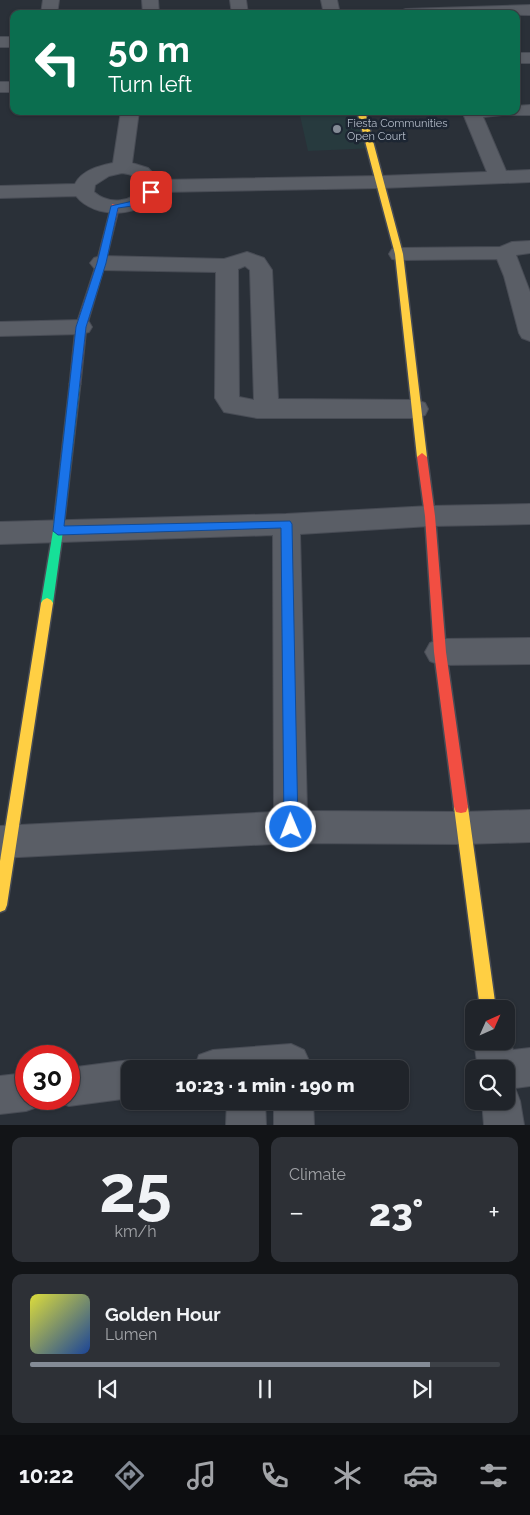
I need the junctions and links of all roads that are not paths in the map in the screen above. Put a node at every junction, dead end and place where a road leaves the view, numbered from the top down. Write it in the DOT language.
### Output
graph roads {
  1 [pos="524,7"];
  2 [pos="438,9"];
  3 [pos="129,115"];
  4 [pos="362,115"];
  5 [pos="472,115"];
  6 [pos="122,167"];
  7 [pos="530,176"];
  8 [pos="500,178"];
  9 [pos="381,182"];
  10 [pos="153,186"];
  11 [pos="84,190"];
  12 [pos="0,192"];
  13 [pos="115,206"];
  14 [pos="530,247"];
  15 [pos="505,253"];
  16 [pos="399,254"];
  17 [pos="101,263"];
  18 [pos="227,266"];
  19 [pos="81,327"];
  20 [pos="0,329"];
  21 [pos="530,333"];
  22 [pos="266,408"];
  23 [pos="416,409"];
  24 [pos="530,514"];
  25 [pos="430,516"];
  26 [pos="286,524"];
  27 [pos="58,531"];
  28 [pos="0,533"];
  29 [pos="530,651"];
  30 [pos="440,652"];
  31 [pos="530,826"];
  32 [pos="291,827"];
  33 [pos="463,828"];
  34 [pos="6,842"];
  35 [pos="0,905"];
  36 [pos="487,1000"];
  37 [pos="530,1067"];
  38 [pos="515,1069"];
  39 [pos="121,1080"];
  40 [pos="80,1085"];
  41 [pos="15,1093"];
  42 [pos="0,1095"];
  43 [pos="243,1110"];
  44 [pos="293,1110"];
  45 [pos="502,1110"];
  46 [pos="246,1125"];
  47 [pos="294,1125"];
  48 [pos="504,1125"];
  1 -- 2 [label="street"];
  3 -- 6 [label="street"];
  4 -- 9 [label="street"];
  5 -- 8 [label="street"];
  6 -- 10 [label="street"];
  6 -- 11 [label="street"];
  7 -- 8 [label="street"];
  8 -- 9 [label="street"];
  9 -- 10 [label="street"];
  9 -- 16 [label="street"];
  10 -- 13 [label="street"];
  11 -- 12 [label="street"];
  11 -- 13 [label="street"];
  13 -- 17 [label="street"];
  14 -- 15 [label="street"];
  15 -- 16 [label="street"];
  15 -- 21 [label="street"];
  16 -- 23 [label="street"];
  17 -- 18 [label="street"];
  17 -- 19 [label="street"];
  18 -- 22 [label="street"];
  18 -- 22 [label="street"];
  19 -- 20 [label="street"];
  19 -- 27 [label="street"];
  22 -- 23 [label="street"];
  23 -- 25 [label="street"];
  24 -- 25 [label="street"];
  25 -- 26 [label="street"];
  25 -- 30 [label="street"];
  26 -- 27 [label="street"];
  26 -- 32 [label="street"];
  27 -- 28 [label="street"];
  27 -- 34 [label="street"];
  29 -- 30 [label="street"];
  30 -- 33 [label="street"];
  31 -- 33 [label="street"];
  32 -- 33 [label="street"];
  32 -- 34 [label="street"];
  33 -- 36 [label="street"];
  34 -- 35 [label="street"];
  37 -- 38 [label="street"];
  39 -- 40 [label="street"];
  41 -- 42 [label="street"];
  43 -- 46 [label="street"];
  44 -- 47 [label="street"];
  45 -- 48 [label="street"];
}
